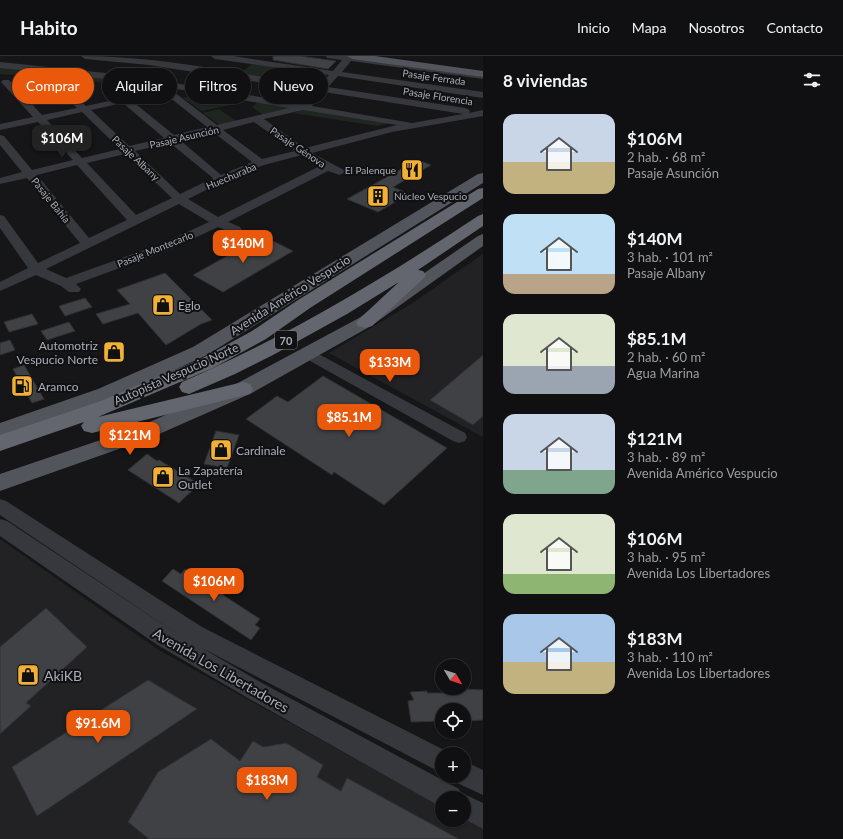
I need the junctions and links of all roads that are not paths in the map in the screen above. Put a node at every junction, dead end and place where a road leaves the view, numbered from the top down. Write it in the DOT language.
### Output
graph roads {
  1 [pos="85,56"];
  2 [pos="153,56"];
  3 [pos="215,56"];
  4 [pos="330,56"];
  5 [pos="377,56"];
  6 [pos="350,57"];
  7 [pos="247,58"];
  8 [pos="145,62"];
  9 [pos="0,65"];
  10 [pos="52,67"];
  11 [pos="138,68"];
  12 [pos="185,68"];
  13 [pos="237,68"];
  14 [pos="436,71"];
  15 [pos="483,71"];
  16 [pos="334,74"];
  17 [pos="102,75"];
  18 [pos="483,75"];
  19 [pos="328,81"];
  20 [pos="3,82"];
  21 [pos="428,87"];
  22 [pos="328,90"];
  23 [pos="483,95"];
  24 [pos="177,96"];
  25 [pos="251,97"];
  26 [pos="416,103"];
  27 [pos="107,104"];
  28 [pos="131,104"];
  29 [pos="306,106"];
  30 [pos="84,109"];
  31 [pos="482,114"];
  32 [pos="40,119"];
  33 [pos="257,119"];
  34 [pos="412,125"];
  35 [pos="0,127"];
  36 [pos="215,129"];
  37 [pos="0,138"];
  38 [pos="172,140"];
  39 [pos="127,150"];
  40 [pos="303,152"];
  41 [pos="80,162"];
  42 [pos="260,164"];
  43 [pos="327,167"];
  44 [pos="340,172"];
  45 [pos="30,174"];
  46 [pos="483,177"];
  47 [pos="220,179"];
  48 [pos="0,181"];
  49 [pos="483,192"];
  50 [pos="179,199"];
  51 [pos="0,219"];
  52 [pos="483,219"];
  53 [pos="135,221"];
  54 [pos="218,222"];
  55 [pos="236,230"];
  56 [pos="475,234"];
  57 [pos="88,244"];
  58 [pos="36,270"];
  59 [pos="0,287"];
  60 [pos="304,304"];
  61 [pos="365,322"];
  62 [pos="200,351"];
  63 [pos="308,354"];
  64 [pos="243,389"];
  65 [pos="92,426"];
  66 [pos="0,430"];
  67 [pos="459,437"];
  68 [pos="0,443"];
  69 [pos="0,458"];
  70 [pos="0,483"];
  71 [pos="0,506"];
  72 [pos="0,526"];
  73 [pos="435,757"];
  74 [pos="471,776"];
  75 [pos="483,782"];
  76 [pos="437,791"];
  77 [pos="471,810"];
  78 [pos="483,816"];
  1 -- 8 [label="street, Pasaje Florencia"];
  2 -- 8 [label="street"];
  3 -- 7 [label="street, Pasaje Ferrada"];
  4 -- 6 [label="street"];
  5 -- 15 [label="main road"];
  6 -- 14 [label="street"];
  6 -- 16 [label="street"];
  6 -- 18 [label="main road"];
  7 -- 13 [label="street"];
  7 -- 16 [label="street, Pasaje Ferrada"];
  8 -- 11 [label="street"];
  8 -- 12 [label="street, Pasaje Florencia"];
  9 -- 10 [label="street"];
  10 -- 17 [label="street"];
  10 -- 30 [label="street, Pasaje Albany"];
  14 -- 18 [label="street"];
  14 -- 21 [label="street"];
  16 -- 19 [label="street"];
  16 -- 21 [label="street, Pasaje Ferrada"];
  20 -- 32 [label="street"];
  21 -- 23 [label="street, Pasaje Ferrada"];
  21 -- 26 [label="street"];
  22 -- 26 [label="street, Pasaje Florencia"];
  24 -- 36 [label="street"];
  25 -- 29 [label="street"];
  26 -- 31 [label="street, Pasaje Florencia"];
  27 -- 30 [label="street"];
  28 -- 38 [label="street"];
  29 -- 33 [label="street, Pasaje Asunción"];
  29 -- 34 [label="street"];
  30 -- 32 [label="street"];
  30 -- 39 [label="street, Pasaje Albany"];
  31 -- 34 [label="street, Huechuraba"];
  32 -- 35 [label="street"];
  32 -- 41 [label="street"];
  33 -- 36 [label="street, Pasaje Asunción"];
  33 -- 40 [label="street, Pasaje Génova"];
  34 -- 40 [label="street, Huechuraba"];
  36 -- 38 [label="street, Pasaje Asunción"];
  36 -- 42 [label="street"];
  37 -- 45 [label="street, Pasaje Bahía"];
  38 -- 39 [label="street, Pasaje Asunción"];
  38 -- 47 [label="street"];
  39 -- 41 [label="street, Pasaje Asunción"];
  39 -- 50 [label="street, Pasaje Albany"];
  40 -- 42 [label="street, Huechuraba"];
  40 -- 43 [label="street, Pasaje Génova"];
  41 -- 45 [label="street, Pasaje Asunción"];
  41 -- 53 [label="street"];
  42 -- 47 [label="street, Huechuraba"];
  43 -- 44 [label="street, Pasaje Génova"];
  43 -- 54 [label="street, Pasaje Montecarlo"];
  45 -- 48 [label="street, Pasaje Asunción"];
  45 -- 57 [label="street, Pasaje Bahía"];
  46 -- 62 [label="main road, Avenida Américo Vespucio"];
  47 -- 50 [label="street, Huechuraba"];
  49 -- 60 [label="highway, Autopista Vespucio Norte / 70"];
  50 -- 53 [label="street, Huechuraba"];
  50 -- 54 [label="street, Pasaje Albany"];
  51 -- 58 [label="street"];
  52 -- 56 [label="highway, Autopista Vespucio Norte / 70"];
  53 -- 57 [label="street, Huechuraba"];
  54 -- 55 [label="street, Pasaje Albany"];
  54 -- 58 [label="street, Pasaje Montecarlo"];
  56 -- 61 [label="highway"];
  56 -- 65 [label="highway, Autopista Vespucio Norte / 70"];
  57 -- 58 [label="street, Huechuraba"];
  58 -- 59 [label="street, Huechuraba"];
  60 -- 62 [label="highway"];
  60 -- 68 [label="highway, Autopista Vespucio Norte / 70"];
  61 -- 63 [label="main road"];
  62 -- 66 [label="main road, Avenida Américo Vespucio"];
  63 -- 64 [label="main road"];
  63 -- 67 [label="street"];
  64 -- 65 [label="highway"];
  64 -- 70 [label="main road"];
  65 -- 69 [label="highway, Autopista Vespucio Norte / 70"];
  71 -- 73 [label="street, Avenida Los Libertadores"];
  72 -- 76 [label="street, Avenida Los Libertadores"];
  74 -- 75 [label="street"];
  77 -- 78 [label="street"];
}
